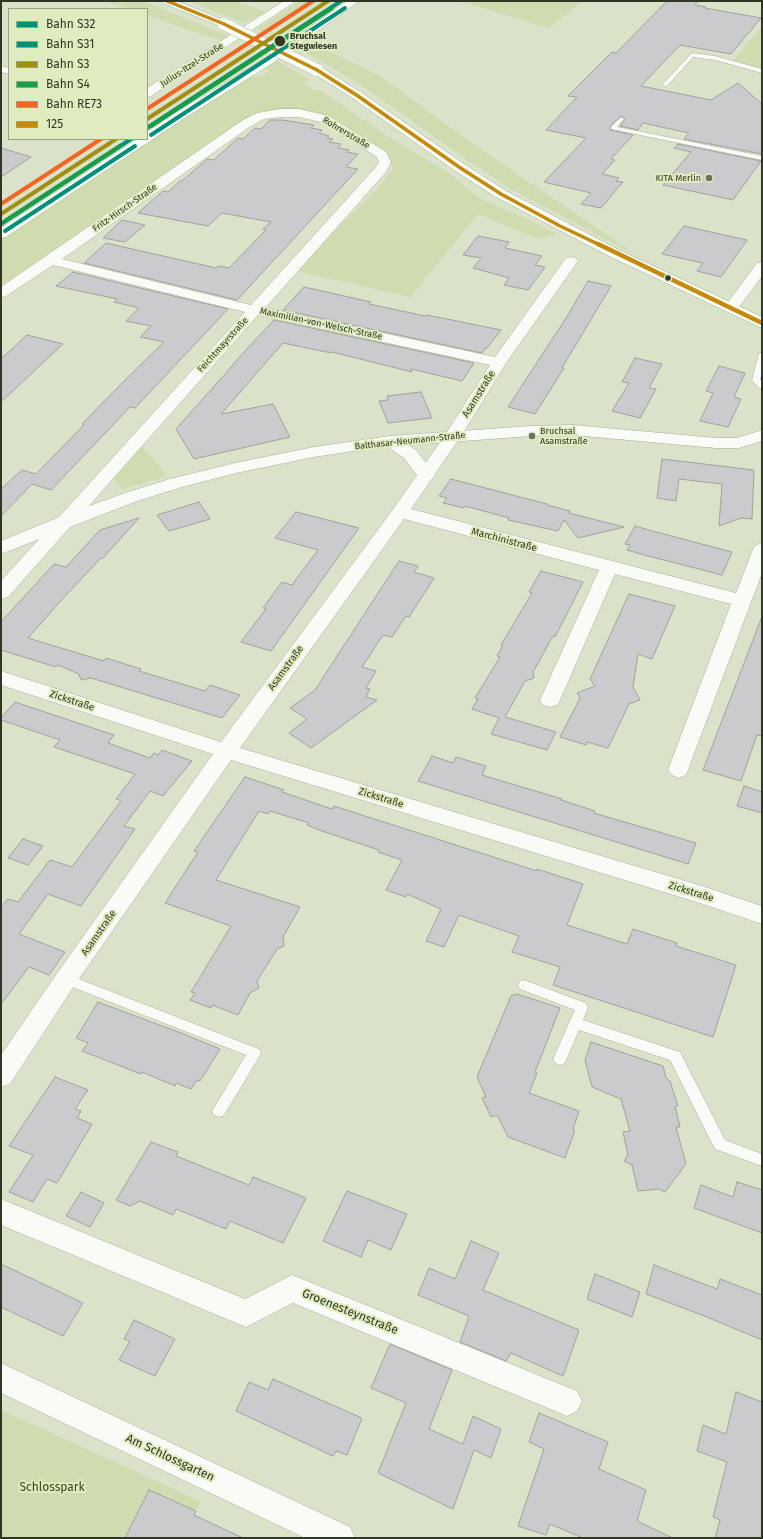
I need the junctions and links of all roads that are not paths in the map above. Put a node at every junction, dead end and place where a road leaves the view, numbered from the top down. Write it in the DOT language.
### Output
graph roads {
  1 [pos="167,1"];
  2 [pos="291,1"];
  3 [pos="354,1"];
  4 [pos="762,72"];
  5 [pos="665,85"];
  6 [pos="150,92"];
  7 [pos="621,119"];
  8 [pos="247,122"];
  9 [pos="148,137"];
  10 [pos="143,140"];
  11 [pos="762,158"];
  12 [pos="381,169"];
  13 [pos="1,234"];
  14 [pos="51,260"];
  15 [pos="571,261"];
  16 [pos="762,266"];
  17 [pos="1,293"];
  18 [pos="731,308"];
  19 [pos="255,310"];
  20 [pos="762,323"];
  21 [pos="762,354"];
  22 [pos="499,362"];
  23 [pos="762,386"];
  24 [pos="453,436"];
  25 [pos="759,439"];
  26 [pos="390,441"];
  27 [pos="426,475"];
  28 [pos="400,512"];
  29 [pos="66,521"];
  30 [pos="1,548"];
  31 [pos="762,549"];
  32 [pos="609,567"];
  33 [pos="1,593"];
  34 [pos="742,601"];
  35 [pos="1,678"];
  36 [pos="550,700"];
  37 [pos="226,751"];
  38 [pos="679,770"];
  39 [pos="762,915"];
  40 [pos="66,979"];
  41 [pos="524,985"];
  42 [pos="576,1023"];
  43 [pos="560,1059"];
  44 [pos="1,1076"];
  45 [pos="219,1111"];
  46 [pos="762,1160"];
  47 [pos="1,1212"];
  48 [pos="1,1378"];
  49 [pos="567,1401"];
  50 [pos="332,1537"];
  1 -- 18 [label="street, bridge"];
  2 -- 6 [label="street, Julius-Itzel-Straße"];
  3 -- 9 [label="street"];
  4 -- 5 [label="lane"];
  7 -- 11 [label="lane"];
  8 -- 12 [label="street, Rohrerstraße"];
  8 -- 14 [label="street, Fritz-Hirsch-Straße"];
  10 -- 13 [label="street"];
  12 -- 19 [label="street, Feichtmayrstraße"];
  14 -- 17 [label="street, Fritz-Hirsch-Straße"];
  14 -- 19 [label="street, Maximilian-von-Welsch-Straße"];
  15 -- 22 [label="street, Asamstraße"];
  16 -- 18 [label="street"];
  18 -- 20 [label="street"];
  19 -- 22 [label="street, Maximilian-von-Welsch-Straße"];
  19 -- 29 [label="street, Feichtmayrstraße"];
  21 -- 23 [label="lane"];
  22 -- 24 [label="street, Asamstraße"];
  24 -- 25 [label="street, Balthasar-Neumann-Straße"];
  24 -- 26 [label="street, Balthasar-Neumann-Straße"];
  24 -- 27 [label="street, Asamstraße"];
  26 -- 27 [label="street"];
  26 -- 29 [label="street, Balthasar-Neumann-Straße"];
  27 -- 28 [label="street, Asamstraße"];
  28 -- 32 [label="street, Marchinistraße"];
  28 -- 37 [label="street, Asamstraße"];
  29 -- 30 [label="street, Balthasar-Neumann-Straße"];
  29 -- 33 [label="street, Balthasar-Neumann-Straße"];
  31 -- 34 [label="street"];
  32 -- 34 [label="street, Marchinistraße"];
  32 -- 36 [label="street"];
  34 -- 38 [label="street"];
  35 -- 37 [label="street, Zickstraße"];
  37 -- 39 [label="street, Zickstraße"];
  37 -- 40 [label="street, Asamstraße"];
  40 -- 44 [label="street, Asamstraße"];
  40 -- 45 [label="lane"];
  41 -- 42 [label="lane"];
  42 -- 43 [label="lane"];
  42 -- 46 [label="lane"];
  47 -- 49 [label="street, Groenesteynstraße"];
  48 -- 50 [label="street, Am Schlossgarten"];
}
